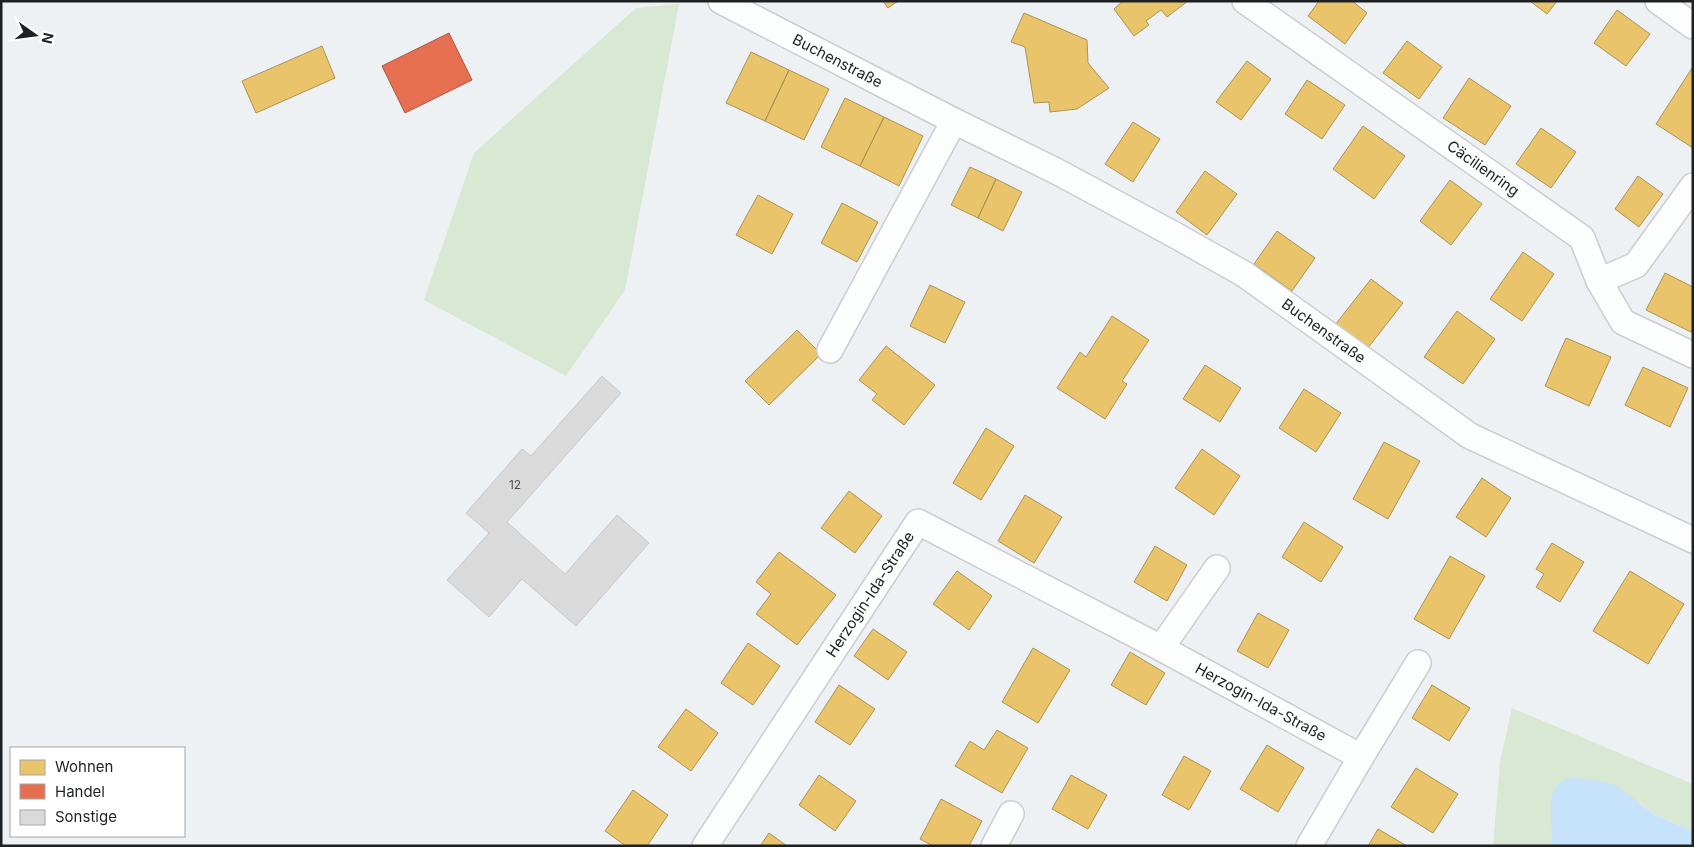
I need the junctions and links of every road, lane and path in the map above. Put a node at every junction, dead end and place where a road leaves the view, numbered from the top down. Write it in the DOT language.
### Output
graph roads {
  1 [pos="721,1"];
  2 [pos="1245,1"];
  3 [pos="1658,1"];
  4 [pos="1693,26"];
  5 [pos="954,121"];
  6 [pos="1693,186"];
  7 [pos="1599,281"];
  8 [pos="830,350"];
  9 [pos="1693,355"];
  10 [pos="1693,540"];
  11 [pos="1217,568"];
  12 [pos="1161,648"];
  13 [pos="1418,663"];
  14 [pos="1361,757"];
  15 [pos="1011,814"];
  16 [pos="705,846"];
  17 [pos="994,846"];
  18 [pos="1309,846"];
  1 -- 5 [label="street, Buchenstraße"];
  2 -- 7 [label="street, Cäcilienring"];
  3 -- 4 [label="street"];
  5 -- 8 [label="street"];
  5 -- 10 [label="street, Buchenstraße"];
  6 -- 7 [label="street"];
  7 -- 9 [label="street, Cäcilienring"];
  11 -- 12 [label="street"];
  12 -- 14 [label="street, Herzogin-Ida-Straße"];
  12 -- 16 [label="street, Herzogin-Ida-Straße"];
  13 -- 14 [label="street"];
  14 -- 18 [label="street"];
  15 -- 17 [label="street"];
}
